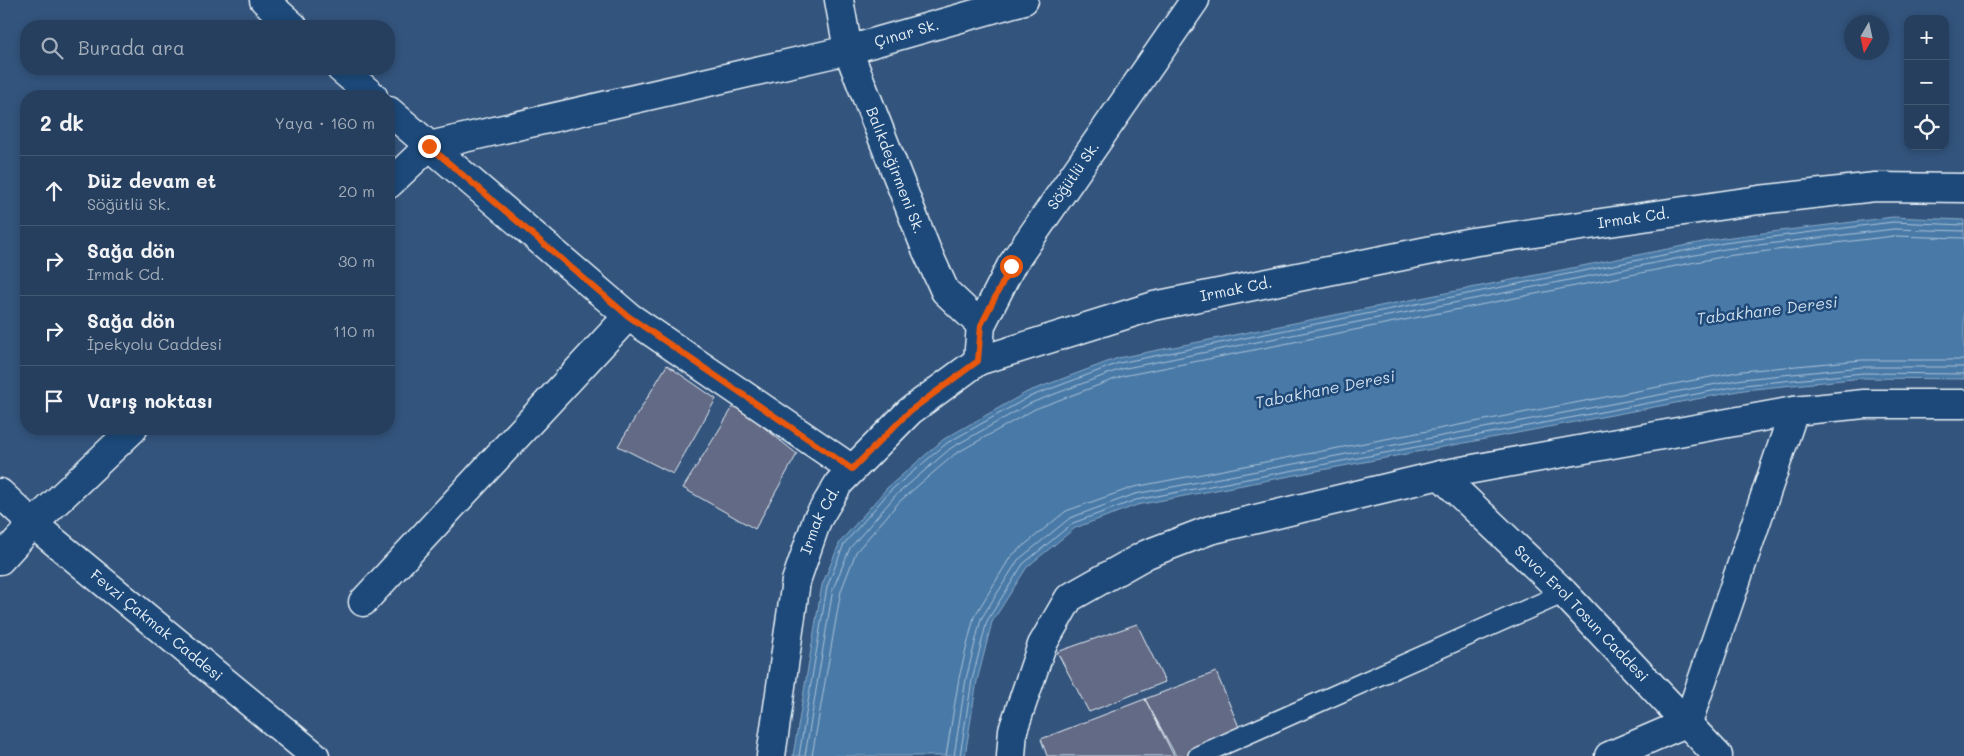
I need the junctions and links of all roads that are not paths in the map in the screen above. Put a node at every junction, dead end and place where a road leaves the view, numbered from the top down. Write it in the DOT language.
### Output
graph roads {
  1 [pos="264,0"];
  2 [pos="839,0"];
  3 [pos="1024,0"];
  4 [pos="1195,0"];
  5 [pos="287,20"];
  6 [pos="848,50"];
  7 [pos="349,75"];
  8 [pos="365,90"];
  9 [pos="395,116"];
  10 [pos="429,146"];
  11 [pos="395,178"];
  12 [pos="1964,188"];
  13 [pos="628,316"];
  14 [pos="981,325"];
  15 [pos="978,361"];
  16 [pos="1964,404"];
  17 [pos="1794,411"];
  18 [pos="127,435"];
  19 [pos="852,469"];
  20 [pos="1440,476"];
  21 [pos="0,493"];
  22 [pos="33,524"];
  23 [pos="0,560"];
  24 [pos="1564,593"];
  25 [pos="363,602"];
  26 [pos="1688,722"];
  27 [pos="314,756"];
  28 [pos="771,756"];
  29 [pos="1010,756"];
  30 [pos="1198,756"];
  31 [pos="1609,756"];
  32 [pos="1718,756"];
  1 -- 5 [label="street"];
  2 -- 6 [label="street, Balıkdeğirmeni Sk."];
  3 -- 6 [label="street, Çınar Sk."];
  4 -- 14 [label="street, Söğütlü Sk."];
  6 -- 10 [label="street, Çınar Sk."];
  6 -- 14 [label="street, Balıkdeğirmeni Sk."];
  7 -- 8 [label="street"];
  9 -- 10 [label="street"];
  10 -- 11 [label="street"];
  10 -- 13 [label="street"];
  12 -- 15 [label="street, Irmak Cd."];
  13 -- 19 [label="street"];
  13 -- 25 [label="street"];
  14 -- 15 [label="street, Söğütlü Sk."];
  15 -- 19 [label="street, Irmak Cd."];
  16 -- 17 [label="street"];
  17 -- 20 [label="street"];
  17 -- 26 [label="street"];
  18 -- 22 [label="street"];
  19 -- 28 [label="street, Irmak Cd."];
  20 -- 24 [label="street, Savcı Erol Tosun Caddesi"];
  20 -- 29 [label="street"];
  21 -- 22 [label="street, Fevzi Çakmak Caddesi"];
  22 -- 23 [label="street"];
  22 -- 27 [label="street, Fevzi Çakmak Caddesi"];
  24 -- 26 [label="street, Savcı Erol Tosun Caddesi"];
  24 -- 30 [label="lane"];
  26 -- 31 [label="street"];
  26 -- 32 [label="street, Savcı Erol Tosun Caddesi"];
}
